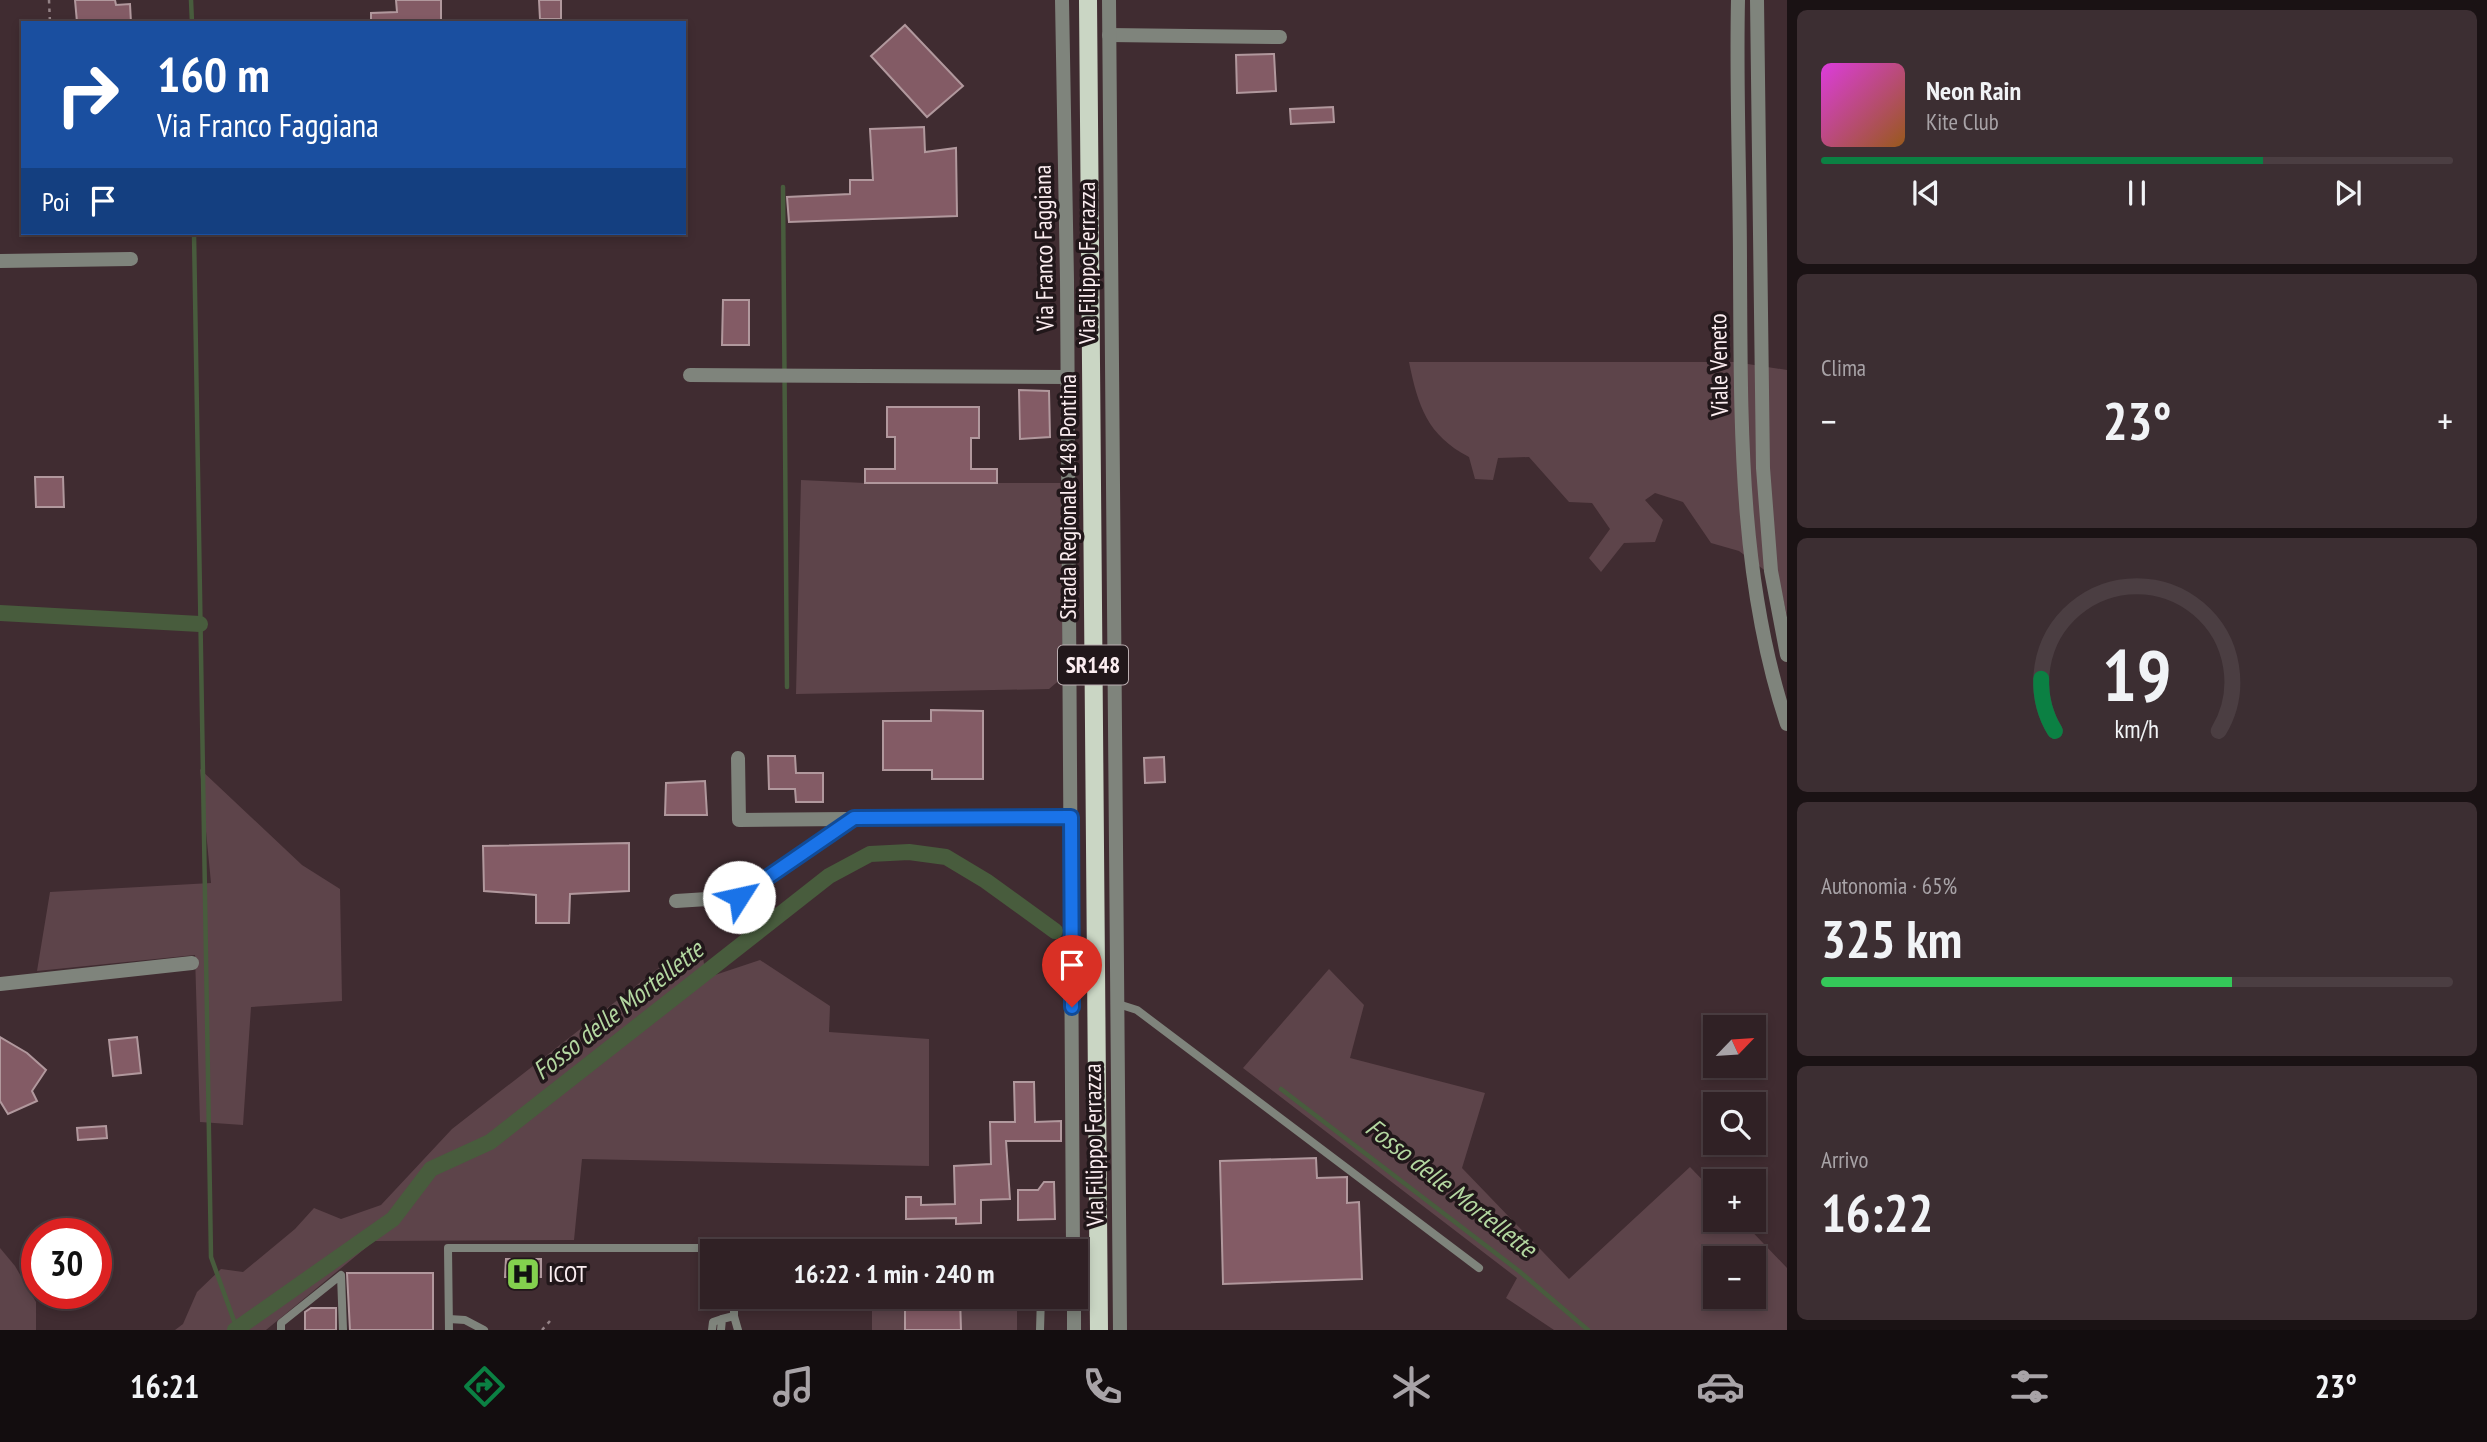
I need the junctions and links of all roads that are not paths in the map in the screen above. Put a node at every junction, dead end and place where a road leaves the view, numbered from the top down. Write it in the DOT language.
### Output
graph roads {
  1 [pos="1062,0"];
  2 [pos="1088,0"];
  3 [pos="1109,0"];
  4 [pos="1738,0"];
  5 [pos="1757,0"];
  6 [pos="1109,35"];
  7 [pos="1280,37"];
  8 [pos="131,260"];
  9 [pos="0,261"];
  10 [pos="690,375"];
  11 [pos="1068,377"];
  12 [pos="1787,654"];
  13 [pos="1787,724"];
  14 [pos="738,758"];
  15 [pos="1071,817"];
  16 [pos="854,818"];
  17 [pos="676,901"];
  18 [pos="192,963"];
  19 [pos="0,984"];
  20 [pos="1115,1003"];
  21 [pos="1073,1239"];
  22 [pos="700,1250"];
  23 [pos="1479,1268"];
  24 [pos="734,1309"];
  25 [pos="1041,1309"];
  26 [pos="1074,1309"];
  27 [pos="734,1316"];
  28 [pos="722,1319"];
  29 [pos="449,1320"];
  30 [pos="281,1330"];
  31 [pos="342,1330"];
  32 [pos="449,1330"];
  33 [pos="484,1330"];
  34 [pos="712,1330"];
  35 [pos="722,1330"];
  36 [pos="738,1330"];
  37 [pos="1040,1330"];
  38 [pos="1074,1330"];
  39 [pos="1098,1330"];
  40 [pos="1120,1330"];
  1 -- 11 [label="street, Via Franco Faggiana"];
  2 -- 39 [label="main road, Strada Regionale 148 Pontina / SR148"];
  3 -- 6 [label="street, Via Filippo Ferrazza"];
  4 -- 13 [label="street, Viale Veneto"];
  5 -- 12 [label="street, Viale Veneto"];
  6 -- 7 [label="street"];
  6 -- 20 [label="street, Via Filippo Ferrazza"];
  8 -- 9 [label="street"];
  10 -- 11 [label="street"];
  11 -- 15 [label="street, Via Franco Faggiana"];
  14 -- 16 [label="street"];
  15 -- 16 [label="street"];
  15 -- 21 [label="street, Via Franco Faggiana"];
  16 -- 17 [label="street"];
  18 -- 19 [label="street"];
  20 -- 23 [label="lane"];
  20 -- 40 [label="street, Via Filippo Ferrazza"];
  22 -- 29 [label="lane"];
  24 -- 27 [label="lane"];
  25 -- 37 [label="lane"];
  26 -- 38 [label="street"];
  27 -- 28 [label="lane"];
  27 -- 36 [label="lane"];
  28 -- 34 [label="lane"];
  28 -- 35 [label="lane"];
  29 -- 32 [label="lane"];
  29 -- 33 [label="lane"];
  30 -- 31 [label="lane"];
}
